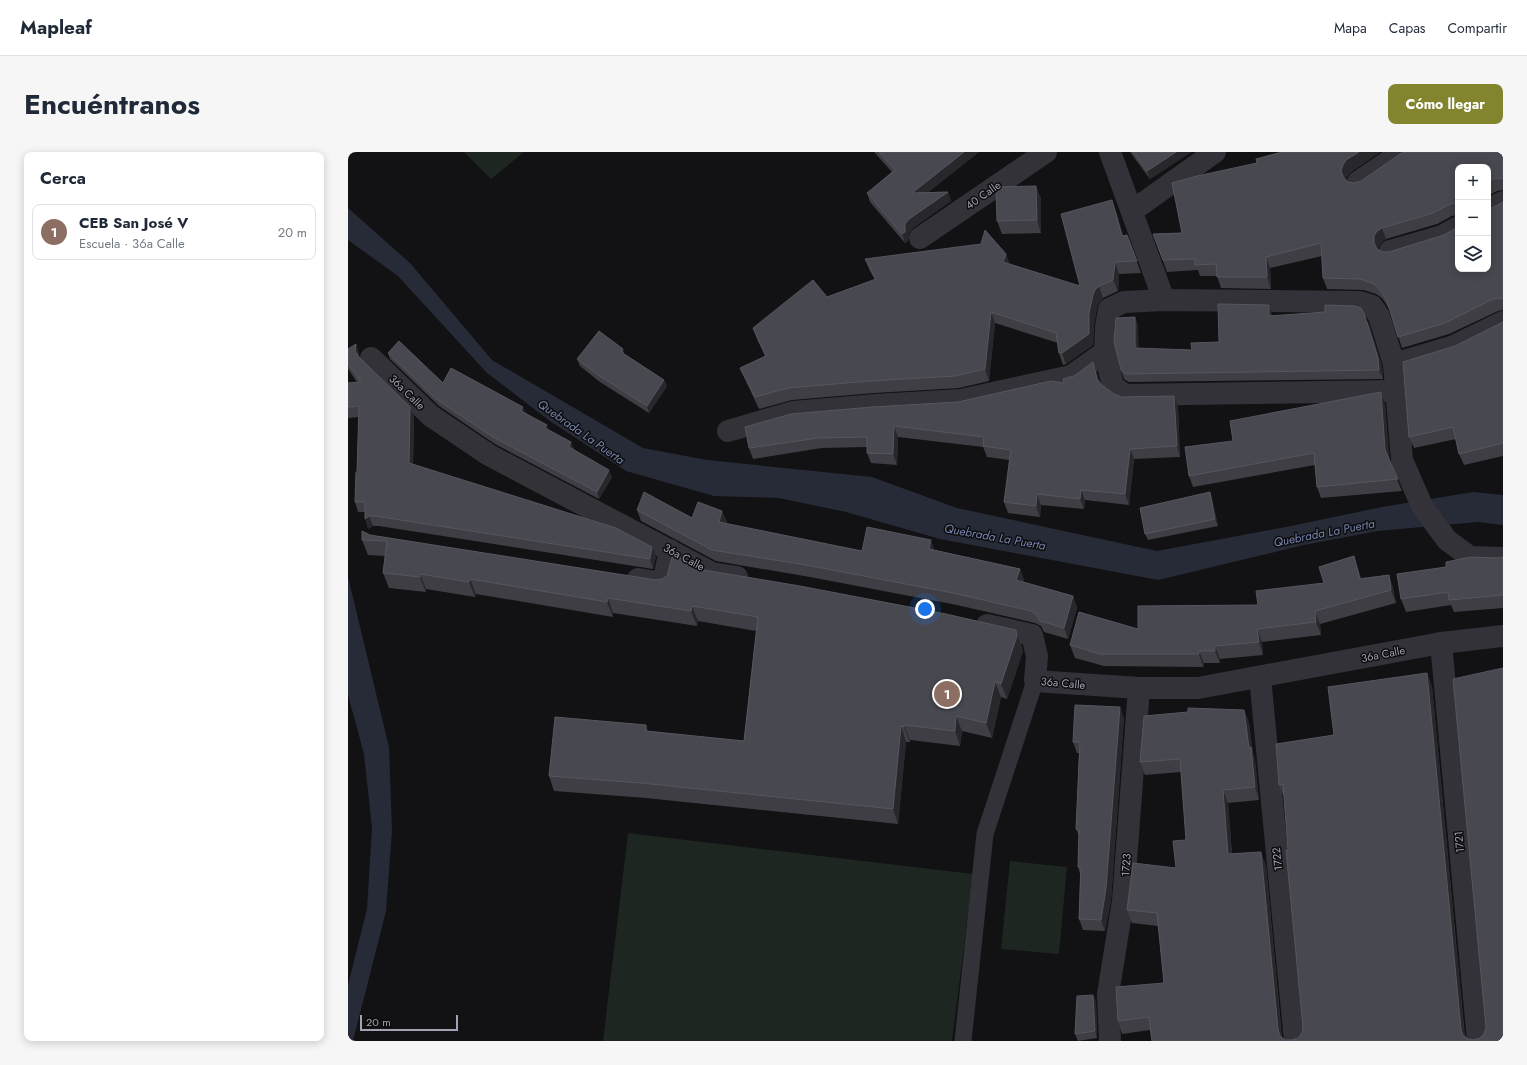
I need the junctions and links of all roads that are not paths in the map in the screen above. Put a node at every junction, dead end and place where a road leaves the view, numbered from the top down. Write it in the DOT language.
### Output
graph roads {
  1 [pos="1046,152"];
  2 [pos="1110,152"];
  3 [pos="1215,152"];
  4 [pos="1402,152"];
  5 [pos="1358,182"];
  6 [pos="1503,202"];
  7 [pos="1491,208"];
  8 [pos="1132,211"];
  9 [pos="1455,229"];
  10 [pos="920,238"];
  11 [pos="1390,251"];
  12 [pos="1164,300"];
  13 [pos="1503,322"];
  14 [pos="1105,352"];
  15 [pos="371,358"];
  16 [pos="1394,364"];
  17 [pos="1396,391"];
  18 [pos="728,432"];
  19 [pos="670,550"];
  20 [pos="1503,558"];
  21 [pos="617,575"];
  22 [pos="756,580"];
  23 [pos="968,620"];
  24 [pos="1503,636"];
  25 [pos="1441,643"];
  26 [pos="1260,677"];
  27 [pos="1035,681"];
  28 [pos="1139,688"];
  29 [pos="964,1041"];
  30 [pos="1110,1041"];
  31 [pos="1295,1041"];
  32 [pos="1478,1041"];
  1 -- 10 [label="street, 40 Calle"];
  2 -- 8 [label="street"];
  3 -- 8 [label="street"];
  4 -- 5 [label="street"];
  6 -- 7 [label="street"];
  8 -- 12 [label="street"];
  9 -- 11 [label="street"];
  12 -- 14 [label="street"];
  12 -- 16 [label="street"];
  13 -- 16 [label="street"];
  14 -- 17 [label="street"];
  14 -- 18 [label="street"];
  15 -- 19 [label="street, 36a Calle"];
  16 -- 17 [label="street"];
  17 -- 20 [label="street"];
  19 -- 21 [label="street"];
  19 -- 22 [label="street, 36a Calle"];
  23 -- 27 [label="street, 36a Calle"];
  24 -- 25 [label="street, 36a Calle"];
  25 -- 26 [label="street, 36a Calle"];
  25 -- 32 [label="street, 1721"];
  26 -- 28 [label="street, 36a Calle"];
  26 -- 31 [label="street, 1722"];
  27 -- 28 [label="street, 36a Calle"];
  27 -- 29 [label="lane"];
  28 -- 30 [label="street, 1723"];
}
